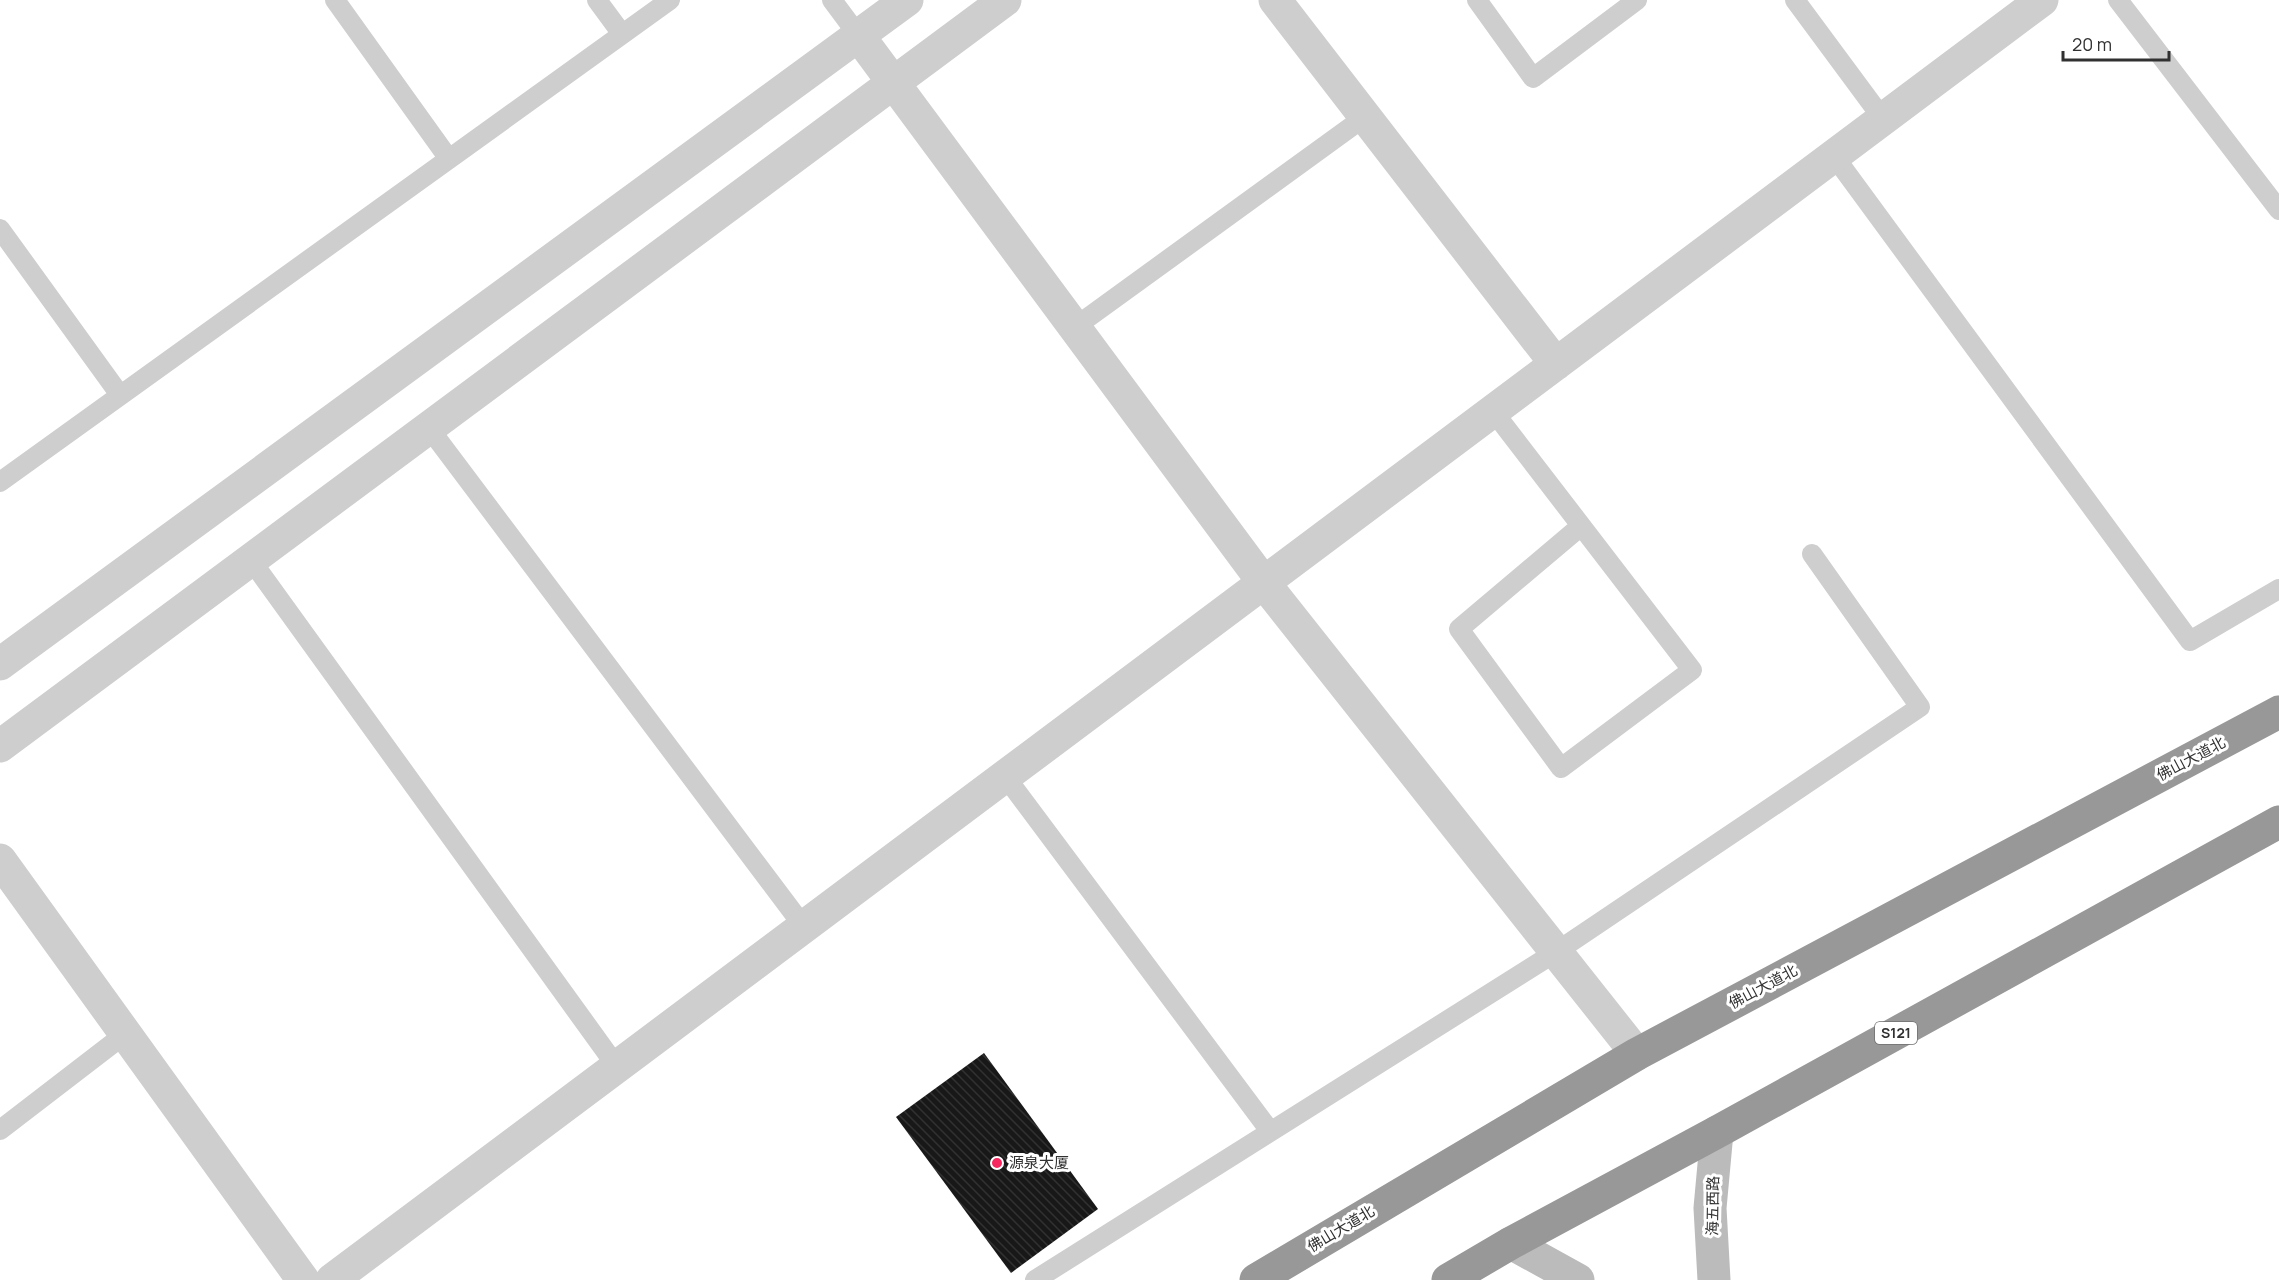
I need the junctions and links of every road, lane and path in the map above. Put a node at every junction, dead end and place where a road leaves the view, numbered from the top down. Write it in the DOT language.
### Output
graph roads {
  1 [pos="334,0"];
  2 [pos="597,0"];
  3 [pos="670,0"];
  4 [pos="832,0"];
  5 [pos="906,0"];
  6 [pos="1005,0"];
  7 [pos="1275,0"];
  8 [pos="1477,0"];
  9 [pos="1637,0"];
  10 [pos="1795,0"];
  11 [pos="2042,0"];
  12 [pos="2118,0"];
  13 [pos="622,34"];
  14 [pos="858,35"];
  15 [pos="894,82"];
  16 [pos="1366,116"];
  17 [pos="1883,118"];
  18 [pos="1834,156"];
  19 [pos="449,159"];
  20 [pos="2279,210"];
  21 [pos="0,229"];
  22 [pos="1075,327"];
  23 [pos="1556,364"];
  24 [pos="120,395"];
  25 [pos="1493,411"];
  26 [pos="429,428"];
  27 [pos="0,482"];
  28 [pos="1581,526"];
  29 [pos="1812,554"];
  30 [pos="250,560"];
  31 [pos="1264,583"];
  32 [pos="2279,589"];
  33 [pos="0,663"];
  34 [pos="2276,712"];
  35 [pos="0,746"];
  36 [pos="1005,776"];
  37 [pos="2279,822"];
  38 [pos="0,860"];
  39 [pos="804,927"];
  40 [pos="1556,952"];
  41 [pos="125,1034"];
  42 [pos="1637,1054"];
  43 [pos="617,1067"];
  44 [pos="0,1130"];
  45 [pos="1270,1131"];
  46 [pos="1717,1132"];
  47 [pos="1511,1243"];
  48 [pos="303,1280"];
  49 [pos="333,1280"];
  50 [pos="1035,1280"];
  51 [pos="1256,1280"];
  52 [pos="1448,1280"];
  53 [pos="1578,1280"];
  54 [pos="1714,1280"];
  1 -- 19 [label="lane"];
  2 -- 13 [label="lane"];
  3 -- 13 [label="lane"];
  4 -- 14 [label="lane"];
  5 -- 14 [label="street"];
  6 -- 15 [label="street"];
  7 -- 16 [label="street"];
  8 -- 9 [label="lane"];
  10 -- 17 [label="lane"];
  11 -- 17 [label="street"];
  12 -- 20 [label="lane"];
  13 -- 19 [label="lane"];
  14 -- 15 [label="street"];
  14 -- 33 [label="street"];
  15 -- 22 [label="street"];
  15 -- 26 [label="street"];
  16 -- 22 [label="lane"];
  16 -- 23 [label="street"];
  17 -- 18 [label="street"];
  18 -- 23 [label="street"];
  18 -- 32 [label="lane"];
  19 -- 24 [label="lane"];
  21 -- 24 [label="lane"];
  22 -- 31 [label="street"];
  23 -- 25 [label="street"];
  24 -- 27 [label="lane"];
  25 -- 28 [label="lane"];
  25 -- 31 [label="street"];
  26 -- 30 [label="street"];
  26 -- 39 [label="lane"];
  28 -- 28 [label="lane"];
  29 -- 40 [label="lane"];
  30 -- 35 [label="street"];
  30 -- 43 [label="lane"];
  31 -- 36 [label="street"];
  31 -- 40 [label="street"];
  34 -- 42 [label="highway, 佛山大道北"];
  36 -- 39 [label="street"];
  36 -- 45 [label="lane"];
  37 -- 46 [label="highway, S121"];
  38 -- 41 [label="street"];
  39 -- 43 [label="street"];
  40 -- 42 [label="street"];
  40 -- 45 [label="lane"];
  41 -- 44 [label="lane"];
  41 -- 48 [label="street"];
  42 -- 51 [label="highway, 佛山大道北"];
  43 -- 49 [label="street"];
  45 -- 50 [label="lane"];
  46 -- 47 [label="highway, S121"];
  46 -- 54 [label="main road, 海五西路"];
  47 -- 52 [label="highway, S121"];
  47 -- 53 [label="main road"];
}
